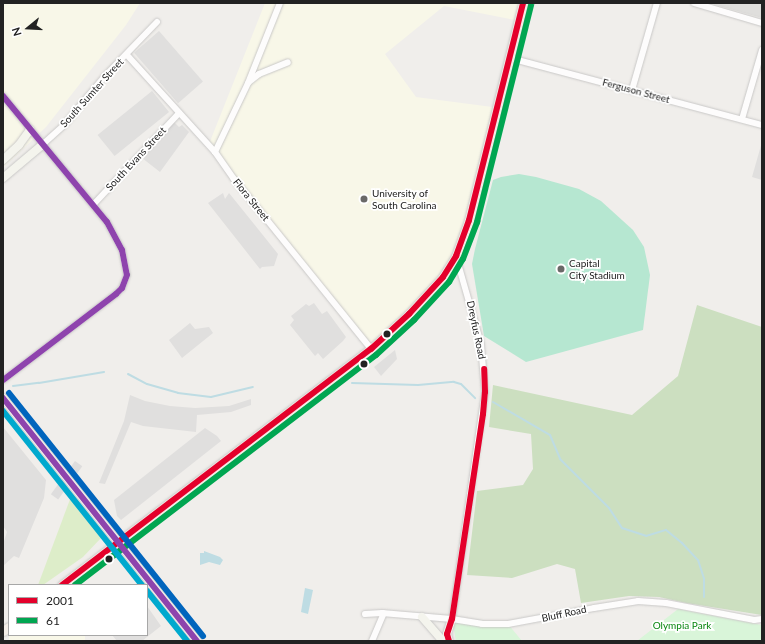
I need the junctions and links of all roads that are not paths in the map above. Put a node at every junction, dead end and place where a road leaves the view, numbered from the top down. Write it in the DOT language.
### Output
graph roads {
  1 [pos="280,3"];
  2 [pos="523,3"];
  3 [pos="657,3"];
  4 [pos="694,3"];
  5 [pos="157,22"];
  6 [pos="762,23"];
  7 [pos="762,50"];
  8 [pos="127,55"];
  9 [pos="510,58"];
  10 [pos="288,62"];
  11 [pos="248,83"];
  12 [pos="632,90"];
  13 [pos="3,96"];
  14 [pos="179,113"];
  15 [pos="742,119"];
  16 [pos="762,125"];
  17 [pos="30,130"];
  18 [pos="42,145"];
  19 [pos="215,152"];
  20 [pos="3,160"];
  21 [pos="3,178"];
  22 [pos="93,205"];
  23 [pos="456,256"];
  24 [pos="371,349"];
  25 [pos="3,380"];
  26 [pos="3,398"];
  27 [pos="118,541"];
  28 [pos="63,584"];
  29 [pos="384,613"];
  30 [pos="365,614"];
  31 [pos="422,617"];
  32 [pos="452,619"];
  33 [pos="762,619"];
  34 [pos="754,620"];
  35 [pos="762,622"];
  36 [pos="197,641"];
  37 [pos="372,641"];
  38 [pos="443,641"];
  39 [pos="449,641"];
  1 -- 11 [label="street"];
  2 -- 9 [label="main road"];
  3 -- 12 [label="street"];
  4 -- 6 [label="street"];
  5 -- 8 [label="street, South Sumter Street"];
  7 -- 15 [label="street"];
  8 -- 14 [label="street, Flora Street"];
  8 -- 18 [label="street, South Sumter Street"];
  9 -- 12 [label="street, Ferguson Street"];
  9 -- 23 [label="main road"];
  10 -- 11 [label="street"];
  11 -- 19 [label="street"];
  12 -- 15 [label="street, Ferguson Street"];
  13 -- 17 [label="street"];
  14 -- 19 [label="street, Flora Street"];
  14 -- 22 [label="street, South Evans Street"];
  15 -- 16 [label="street, Ferguson Street"];
  17 -- 18 [label="street"];
  17 -- 20 [label="street"];
  18 -- 21 [label="street"];
  18 -- 22 [label="street"];
  19 -- 24 [label="street, Flora Street"];
  22 -- 25 [label="street"];
  23 -- 24 [label="main road"];
  23 -- 32 [label="street, Dreyfus Road"];
  24 -- 27 [label="main road"];
  26 -- 27 [label="street"];
  27 -- 28 [label="main road"];
  27 -- 36 [label="street"];
  29 -- 30 [label="street, Bluff Road"];
  29 -- 31 [label="street, Bluff Road"];
  29 -- 37 [label="street"];
  31 -- 32 [label="street, Bluff Road"];
  31 -- 38 [label="street"];
  32 -- 34 [label="street, Bluff Road"];
  32 -- 39 [label="street"];
  33 -- 34 [label="street, Bluff Road"];
  34 -- 35 [label="street"];
}
